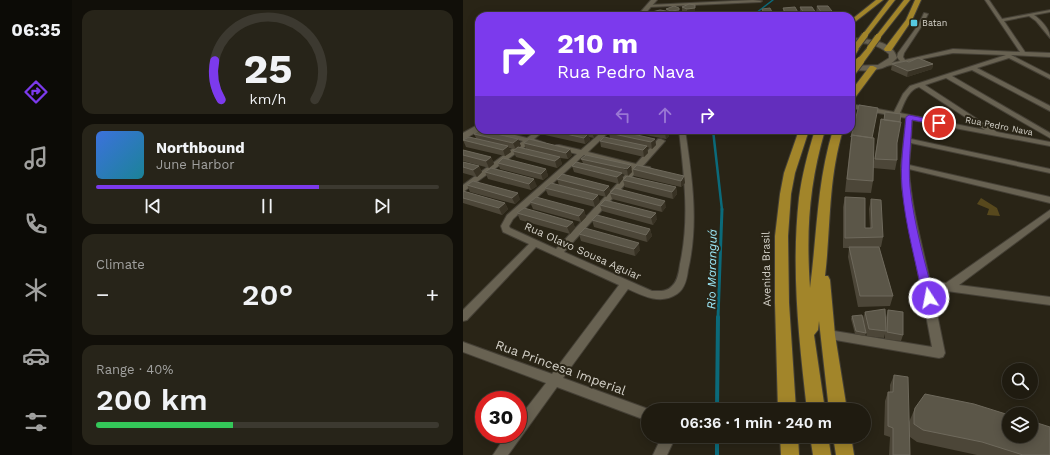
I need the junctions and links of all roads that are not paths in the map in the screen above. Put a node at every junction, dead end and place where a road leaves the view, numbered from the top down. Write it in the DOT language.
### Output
graph roads {
  1 [pos="654,0"];
  2 [pos="880,0"];
  3 [pos="892,0"];
  4 [pos="907,0"];
  5 [pos="918,0"];
  6 [pos="987,0"];
  7 [pos="743,1"];
  8 [pos="760,1"];
  9 [pos="649,6"];
  10 [pos="1050,11"];
  11 [pos="644,12"];
  12 [pos="926,14"];
  13 [pos="1030,15"];
  14 [pos="855,20"];
  15 [pos="1002,20"];
  16 [pos="1050,36"];
  17 [pos="855,40"];
  18 [pos="855,49"];
  19 [pos="887,49"];
  20 [pos="1023,53"];
  21 [pos="1008,54"];
  22 [pos="1050,55"];
  23 [pos="893,58"];
  24 [pos="902,63"];
  25 [pos="883,66"];
  26 [pos="855,68"];
  27 [pos="855,68"];
  28 [pos="873,68"];
  29 [pos="973,68"];
  30 [pos="947,76"];
  31 [pos="1050,77"];
  32 [pos="919,84"];
  33 [pos="855,92"];
  34 [pos="855,107"];
  35 [pos="1050,109"];
  36 [pos="896,114"];
  37 [pos="909,117"];
  38 [pos="475,131"];
  39 [pos="504,134"];
  40 [pos="537,134"];
  41 [pos="603,134"];
  42 [pos="682,134"];
  43 [pos="797,134"];
  44 [pos="802,134"];
  45 [pos="819,134"];
  46 [pos="837,134"];
  47 [pos="999,135"];
  48 [pos="1050,136"];
  49 [pos="463,137"];
  50 [pos="529,140"];
  51 [pos="907,140"];
  52 [pos="661,141"];
  53 [pos="1050,144"];
  54 [pos="796,149"];
  55 [pos="582,152"];
  56 [pos="905,166"];
  57 [pos="639,167"];
  58 [pos="653,170"];
  59 [pos="1050,171"];
  60 [pos="463,188"];
  61 [pos="1050,200"];
  62 [pos="1050,213"];
  63 [pos="534,244"];
  64 [pos="558,253"];
  65 [pos="821,253"];
  66 [pos="626,284"];
  67 [pos="926,284"];
  68 [pos="948,287"];
  69 [pos="1050,301"];
  70 [pos="463,317"];
  71 [pos="828,335"];
  72 [pos="463,347"];
  73 [pos="808,351"];
  74 [pos="554,380"];
  75 [pos="787,403"];
  76 [pos="815,403"];
  77 [pos="837,403"];
  78 [pos="641,413"];
  79 [pos="527,418"];
  80 [pos="509,443"];
  81 [pos="666,443"];
  82 [pos="669,443"];
  83 [pos="789,443"];
  84 [pos="820,443"];
  85 [pos="843,443"];
  86 [pos="500,455"];
  87 [pos="660,455"];
  88 [pos="667,455"];
  89 [pos="790,455"];
  90 [pos="822,455"];
  91 [pos="845,455"];
  1 -- 9 [label="main road"];
  2 -- 14 [label="highway"];
  3 -- 18 [label="highway, bridge"];
  4 -- 26 [label="highway, bridge"];
  5 -- 19 [label="highway"];
  6 -- 15 [label="street"];
  7 -- 8 [label="street"];
  7 -- 9 [label="street"];
  9 -- 11 [label="main road"];
  10 -- 13 [label="street"];
  12 -- 24 [label="street"];
  13 -- 15 [label="street"];
  13 -- 16 [label="street"];
  15 -- 20 [label="street"];
  17 -- 19 [label="main road"];
  19 -- 23 [label="main road"];
  20 -- 21 [label="street"];
  20 -- 22 [label="street"];
  21 -- 24 [label="street"];
  21 -- 29 [label="street"];
  21 -- 31 [label="street"];
  23 -- 24 [label="street"];
  23 -- 25 [label="main road"];
  24 -- 25 [label="street"];
  25 -- 28 [label="main road"];
  27 -- 28 [label="main road"];
  28 -- 33 [label="highway"];
  29 -- 30 [label="street"];
  29 -- 35 [label="street"];
  30 -- 32 [label="street"];
  30 -- 48 [label="street"];
  32 -- 36 [label="street"];
  32 -- 47 [label="street"];
  34 -- 36 [label="street, Rua Pedro Nava"];
  36 -- 37 [label="street, Rua Pedro Nava"];
  37 -- 47 [label="street, Rua Pedro Nava"];
  37 -- 51 [label="street"];
  38 -- 49 [label="street"];
  39 -- 50 [label="street"];
  40 -- 50 [label="street"];
  41 -- 55 [label="street, Rua Olavo Sousa Aguiar"];
  42 -- 66 [label="street, Rua Olavo Sousa Aguiar"];
  43 -- 54 [label="highway"];
  44 -- 54 [label="highway, Avenida Brasil"];
  45 -- 73 [label="highway"];
  46 -- 65 [label="highway"];
  47 -- 53 [label="street, Rua Pedro Nava"];
  50 -- 55 [label="street"];
  50 -- 60 [label="street"];
  51 -- 56 [label="street"];
  51 -- 59 [label="street"];
  52 -- 57 [label="street"];
  54 -- 75 [label="highway, Avenida Brasil"];
  55 -- 57 [label="street"];
  55 -- 63 [label="street, Rua Olavo Sousa Aguiar"];
  56 -- 61 [label="street"];
  56 -- 67 [label="street"];
  57 -- 58 [label="street"];
  57 -- 64 [label="street"];
  62 -- 68 [label="street"];
  63 -- 64 [label="street, Rua Olavo Sousa Aguiar"];
  63 -- 70 [label="street"];
  64 -- 66 [label="street, Rua Olavo Sousa Aguiar"];
  65 -- 71 [label="highway"];
  65 -- 73 [label="highway"];
  66 -- 74 [label="street"];
  67 -- 68 [label="street"];
  67 -- 71 [label="street"];
  68 -- 69 [label="street"];
  71 -- 77 [label="highway"];
  72 -- 74 [label="street, Rua Princesa Imperial"];
  73 -- 76 [label="highway"];
  74 -- 78 [label="street, Rua Princesa Imperial"];
  74 -- 79 [label="street"];
  80 -- 86 [label="street"];
  81 -- 87 [label="street"];
  82 -- 88 [label="street"];
  83 -- 89 [label="highway"];
  84 -- 90 [label="highway"];
  85 -- 91 [label="highway"];
}
